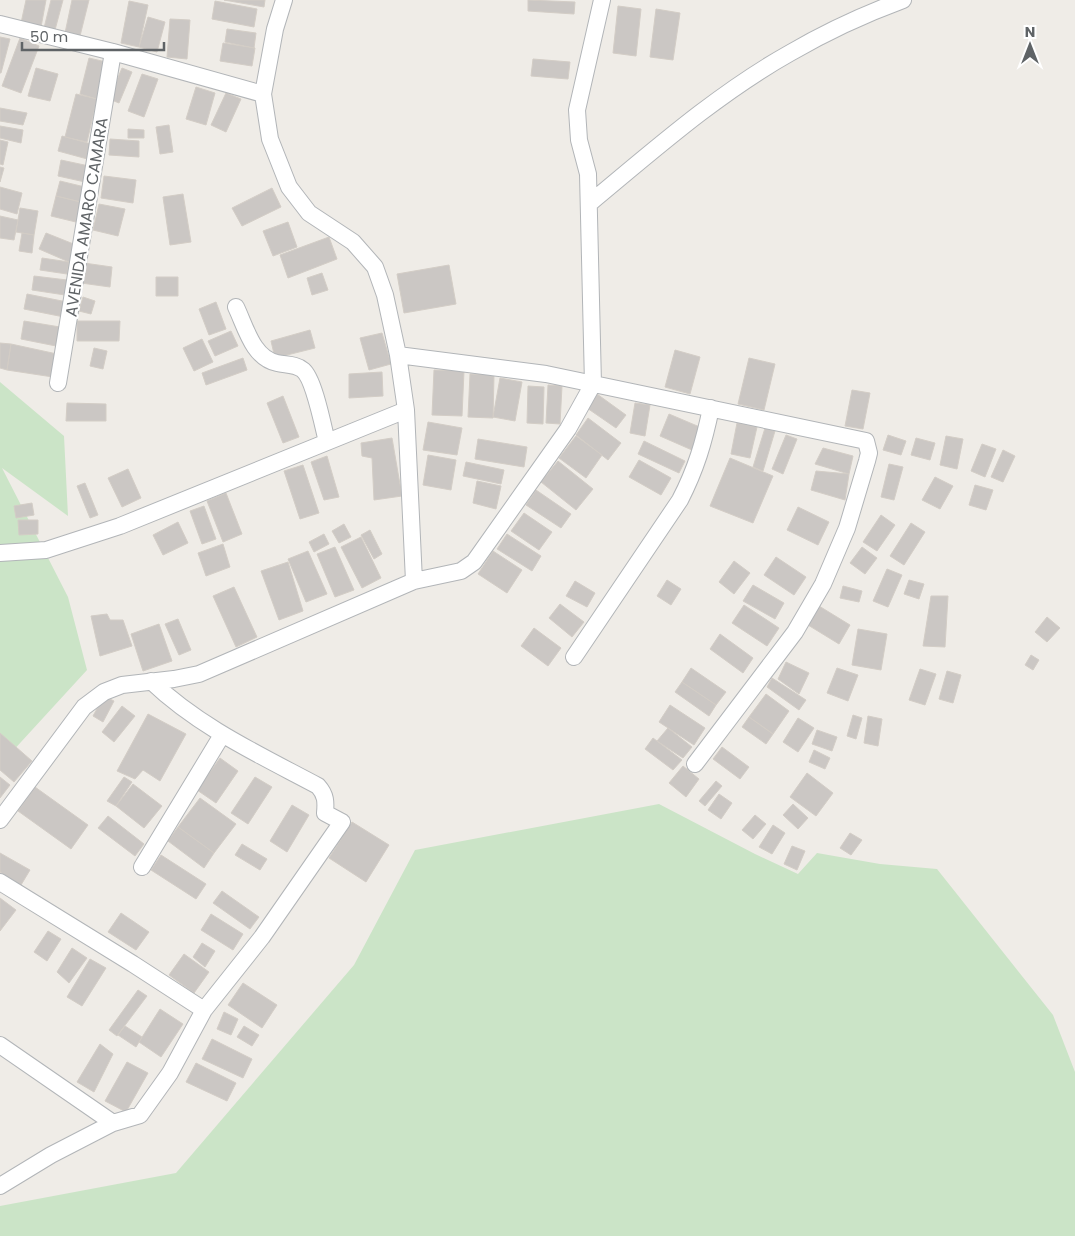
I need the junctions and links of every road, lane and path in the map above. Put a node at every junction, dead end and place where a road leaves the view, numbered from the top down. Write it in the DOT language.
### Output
graph roads {
  1 [pos="284,0"];
  2 [pos="602,0"];
  3 [pos="903,0"];
  4 [pos="0,24"];
  5 [pos="113,52"];
  6 [pos="263,94"];
  7 [pos="590,203"];
  8 [pos="236,308"];
  9 [pos="398,355"];
  10 [pos="58,383"];
  11 [pos="593,384"];
  12 [pos="711,408"];
  13 [pos="406,410"];
  14 [pos="327,442"];
  15 [pos="0,552"];
  16 [pos="414,581"];
  17 [pos="574,657"];
  18 [pos="151,681"];
  19 [pos="222,735"];
  20 [pos="695,764"];
  21 [pos="0,820"];
  22 [pos="142,867"];
  23 [pos="0,882"];
  24 [pos="204,1010"];
  25 [pos="0,1045"];
  26 [pos="113,1123"];
  27 [pos="0,1186"];
  1 -- 6 [label="street"];
  2 -- 7 [label="street"];
  3 -- 7 [label="street"];
  4 -- 5 [label="street"];
  5 -- 6 [label="street"];
  5 -- 10 [label="street, AVENIDA AMARO CAMARA"];
  6 -- 9 [label="street"];
  7 -- 11 [label="street"];
  8 -- 14 [label="street"];
  9 -- 11 [label="street"];
  9 -- 13 [label="street"];
  11 -- 12 [label="street"];
  11 -- 16 [label="street"];
  12 -- 17 [label="street"];
  12 -- 20 [label="street"];
  13 -- 14 [label="street"];
  13 -- 16 [label="street"];
  14 -- 15 [label="street"];
  16 -- 18 [label="street"];
  18 -- 19 [label="street"];
  18 -- 21 [label="street"];
  19 -- 22 [label="street"];
  19 -- 24 [label="street"];
  23 -- 24 [label="street"];
  24 -- 26 [label="street"];
  25 -- 26 [label="street"];
  26 -- 27 [label="street"];
}
